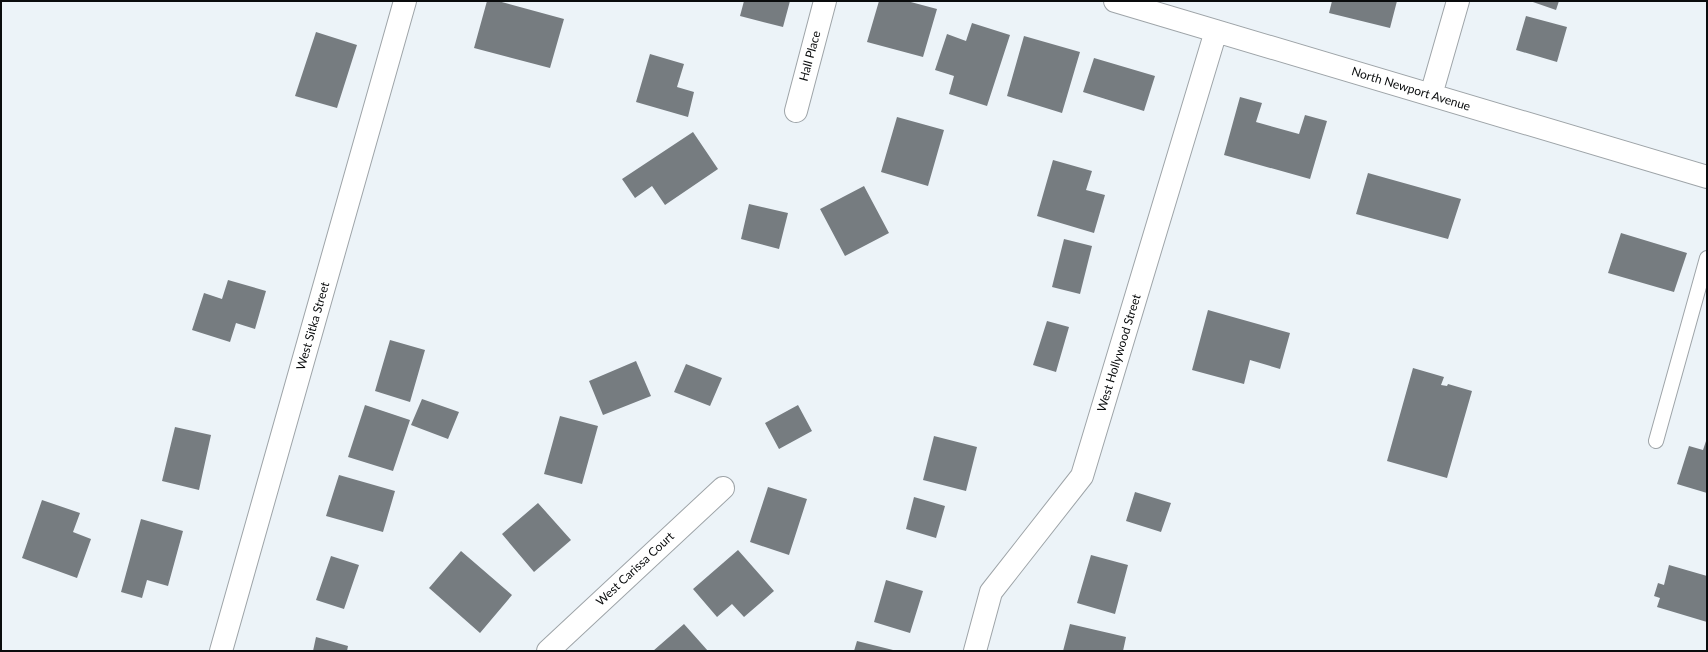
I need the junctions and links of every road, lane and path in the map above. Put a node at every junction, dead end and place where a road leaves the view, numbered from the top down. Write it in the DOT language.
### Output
graph roads {
  1 [pos="405,1"];
  2 [pos="825,1"];
  3 [pos="1115,1"];
  4 [pos="1458,1"];
  5 [pos="1216,31"];
  6 [pos="1431,95"];
  7 [pos="796,111"];
  8 [pos="1707,177"];
  9 [pos="1707,258"];
  10 [pos="1656,441"];
  11 [pos="723,488"];
  12 [pos="221,651"];
  13 [pos="548,651"];
  14 [pos="975,651"];
  1 -- 12 [label="street, West Sitka Street"];
  2 -- 7 [label="street, Hall Place"];
  3 -- 5 [label="street, North Newport Avenue"];
  4 -- 6 [label="street"];
  5 -- 6 [label="street, North Newport Avenue"];
  5 -- 14 [label="street, West Hollywood Street"];
  6 -- 8 [label="street, North Newport Avenue"];
  9 -- 10 [label="lane"];
  11 -- 13 [label="street, West Carissa Court"];
}
